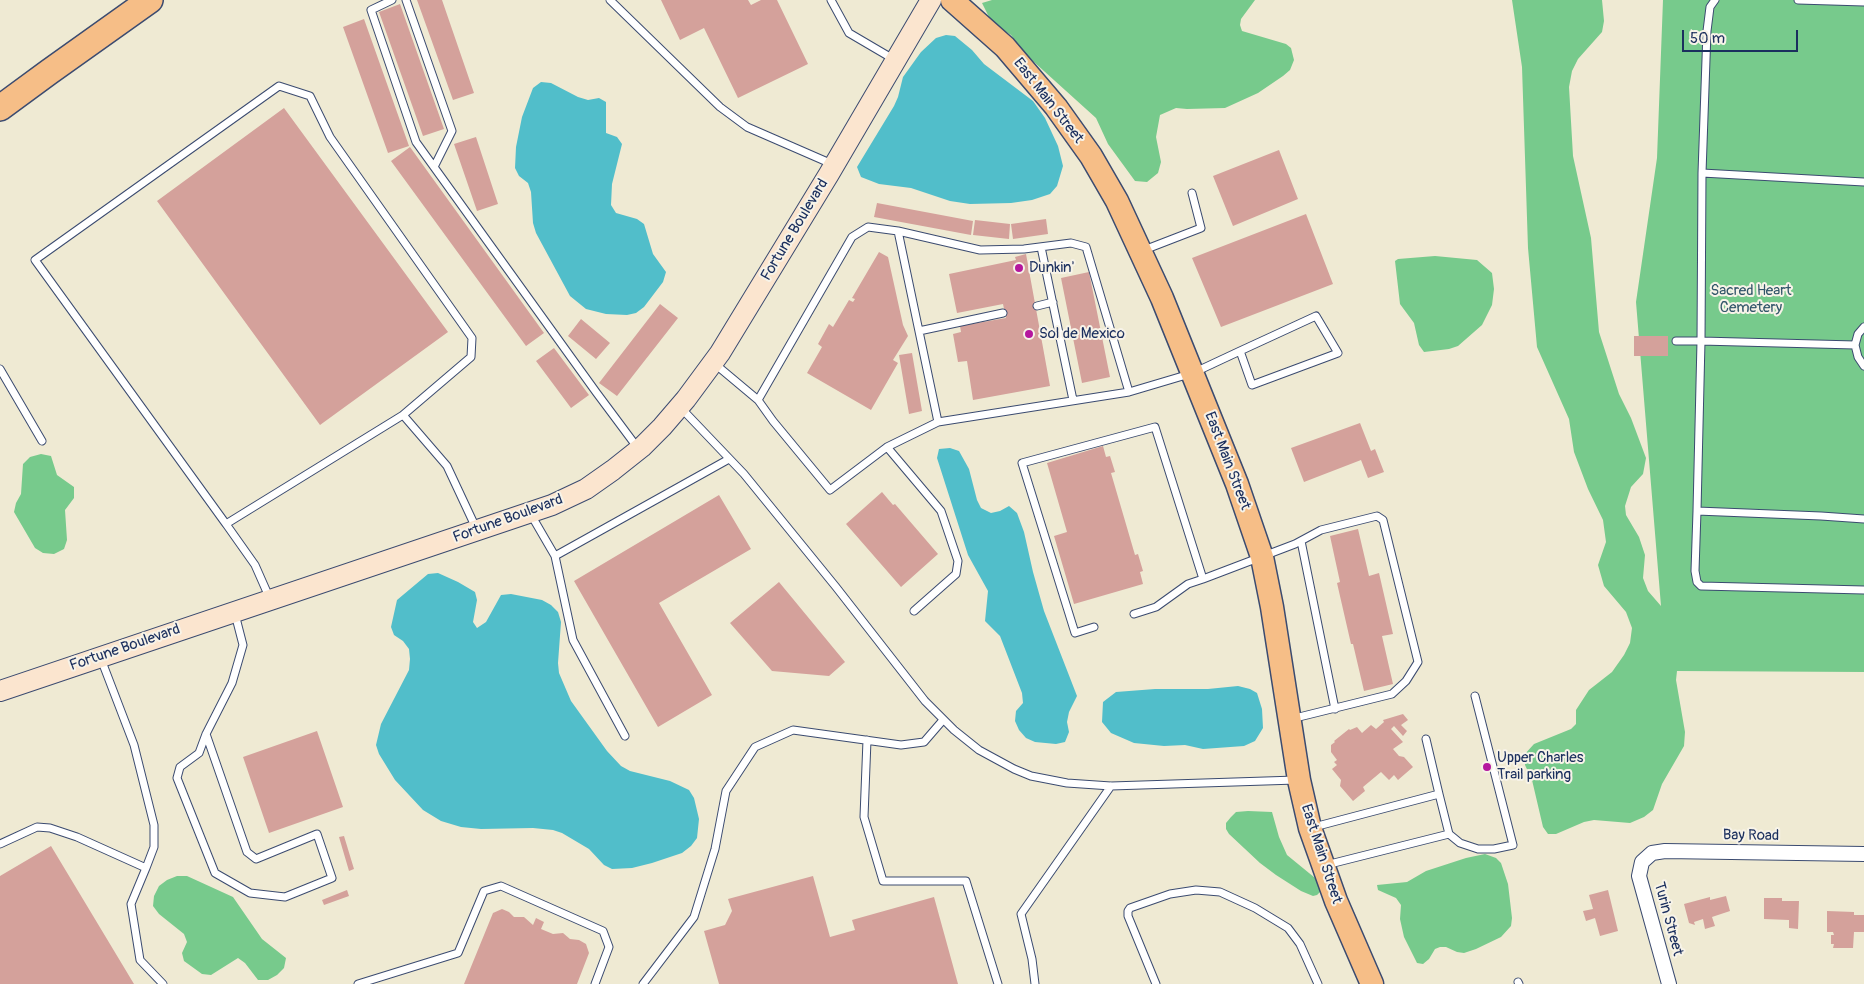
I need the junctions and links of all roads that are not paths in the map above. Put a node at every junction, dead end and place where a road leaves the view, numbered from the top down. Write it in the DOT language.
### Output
graph roads {
  1 [pos="150,0"];
  2 [pos="392,0"];
  3 [pos="406,0"];
  4 [pos="610,0"];
  5 [pos="831,0"];
  6 [pos="931,0"];
  7 [pos="952,0"];
  8 [pos="1715,0"];
  9 [pos="1798,0"];
  10 [pos="1864,2"];
  11 [pos="896,60"];
  12 [pos="0,108"];
  13 [pos="834,165"];
  14 [pos="434,167"];
  15 [pos="1702,173"];
  16 [pos="1864,182"];
  17 [pos="1192,193"];
  18 [pos="898,230"];
  19 [pos="1041,247"];
  20 [pos="1141,250"];
  21 [pos="1052,302"];
  22 [pos="1037,306"];
  23 [pos="1003,313"];
  24 [pos="1864,327"];
  25 [pos="919,330"];
  26 [pos="1676,341"];
  27 [pos="1701,341"];
  28 [pos="1856,345"];
  29 [pos="1240,351"];
  30 [pos="713,362"];
  31 [pos="1864,366"];
  32 [pos="0,369"];
  33 [pos="1193,373"];
  34 [pos="1129,392"];
  35 [pos="758,400"];
  36 [pos="1073,400"];
  37 [pos="680,406"];
  38 [pos="403,415"];
  39 [pos="938,422"];
  40 [pos="42,440"];
  41 [pos="887,447"];
  42 [pos="639,450"];
  43 [pos="729,459"];
  44 [pos="1698,511"];
  45 [pos="530,513"];
  46 [pos="1864,519"];
  47 [pos="226,524"];
  48 [pos="477,531"];
  49 [pos="1301,541"];
  50 [pos="555,556"];
  51 [pos="1262,557"];
  52 [pos="1203,579"];
  53 [pos="1864,590"];
  54 [pos="270,599"];
  55 [pos="235,611"];
  56 [pos="914,611"];
  57 [pos="1134,614"];
  58 [pos="1094,627"];
  59 [pos="100,657"];
  60 [pos="0,691"];
  61 [pos="1475,696"];
  62 [pos="1335,708"];
  63 [pos="1289,719"];
  64 [pos="943,720"];
  65 [pos="206,734"];
  66 [pos="625,736"];
  67 [pos="1426,739"];
  68 [pos="867,740"];
  69 [pos="1299,780"];
  70 [pos="1111,786"];
  71 [pos="1439,794"];
  72 [pos="1310,828"];
  73 [pos="1448,834"];
  74 [pos="0,844"];
  75 [pos="1864,854"];
  76 [pos="1642,862"];
  77 [pos="1323,866"];
  78 [pos="146,868"];
  79 [pos="162,984"];
  80 [pos="358,984"];
  81 [pos="595,984"];
  82 [pos="643,984"];
  83 [pos="998,984"];
  84 [pos="1035,984"];
  85 [pos="1156,984"];
  86 [pos="1318,984"];
  87 [pos="1372,984"];
  88 [pos="1669,984"];
  1 -- 12 [label="highway"];
  2 -- 14 [label="lane"];
  3 -- 14 [label="lane"];
  4 -- 13 [label="lane"];
  5 -- 11 [label="lane"];
  6 -- 11 [label="main road, Fortune Boulevard"];
  7 -- 20 [label="main road, East Main Street"];
  8 -- 15 [label="lane"];
  9 -- 10 [label="lane"];
  11 -- 13 [label="main road, Fortune Boulevard"];
  13 -- 30 [label="main road, Fortune Boulevard"];
  14 -- 42 [label="lane"];
  15 -- 16 [label="lane"];
  15 -- 27 [label="lane"];
  17 -- 20 [label="lane"];
  18 -- 19 [label="lane"];
  18 -- 25 [label="lane"];
  18 -- 35 [label="lane"];
  19 -- 21 [label="lane"];
  19 -- 34 [label="lane"];
  20 -- 33 [label="main road, East Main Street"];
  21 -- 22 [label="lane"];
  21 -- 36 [label="lane"];
  23 -- 25 [label="lane"];
  24 -- 28 [label="lane"];
  25 -- 39 [label="lane"];
  26 -- 27 [label="lane"];
  27 -- 28 [label="lane"];
  27 -- 44 [label="lane"];
  28 -- 31 [label="lane"];
  29 -- 29 [label="lane"];
  29 -- 33 [label="lane"];
  30 -- 35 [label="lane"];
  30 -- 37 [label="main road, Fortune Boulevard"];
  32 -- 40 [label="lane"];
  33 -- 34 [label="lane"];
  33 -- 51 [label="main road, East Main Street"];
  34 -- 36 [label="lane"];
  35 -- 41 [label="lane"];
  36 -- 39 [label="lane"];
  37 -- 42 [label="main road, Fortune Boulevard"];
  37 -- 43 [label="lane"];
  38 -- 47 [label="lane"];
  38 -- 47 [label="lane"];
  38 -- 48 [label="lane"];
  39 -- 41 [label="lane"];
  41 -- 56 [label="lane"];
  42 -- 45 [label="main road, Fortune Boulevard"];
  43 -- 50 [label="lane"];
  43 -- 64 [label="lane"];
  44 -- 46 [label="lane"];
  44 -- 53 [label="lane"];
  45 -- 48 [label="main road, Fortune Boulevard"];
  45 -- 50 [label="lane"];
  47 -- 54 [label="lane"];
  48 -- 54 [label="main road, Fortune Boulevard"];
  49 -- 51 [label="lane"];
  49 -- 62 [label="lane"];
  49 -- 62 [label="lane"];
  50 -- 66 [label="lane"];
  51 -- 52 [label="lane"];
  51 -- 63 [label="main road, East Main Street"];
  52 -- 57 [label="lane"];
  52 -- 58 [label="lane"];
  54 -- 55 [label="main road, Fortune Boulevard"];
  55 -- 59 [label="main road, Fortune Boulevard"];
  55 -- 65 [label="lane"];
  59 -- 60 [label="main road, Fortune Boulevard"];
  59 -- 78 [label="lane"];
  61 -- 73 [label="lane"];
  62 -- 63 [label="lane"];
  63 -- 69 [label="main road, East Main Street"];
  64 -- 68 [label="lane"];
  64 -- 70 [label="lane"];
  65 -- 65 [label="lane"];
  67 -- 71 [label="lane"];
  68 -- 82 [label="lane"];
  68 -- 83 [label="lane"];
  69 -- 70 [label="lane"];
  69 -- 72 [label="main road, East Main Street"];
  70 -- 84 [label="lane"];
  71 -- 72 [label="lane"];
  71 -- 73 [label="lane"];
  72 -- 77 [label="main road, East Main Street"];
  73 -- 77 [label="lane"];
  74 -- 78 [label="lane"];
  75 -- 76 [label="street, Bay Road"];
  76 -- 88 [label="street, Turin Street"];
  77 -- 87 [label="main road, East Main Street"];
  78 -- 79 [label="lane"];
  80 -- 81 [label="lane"];
  85 -- 86 [label="lane"];
}
